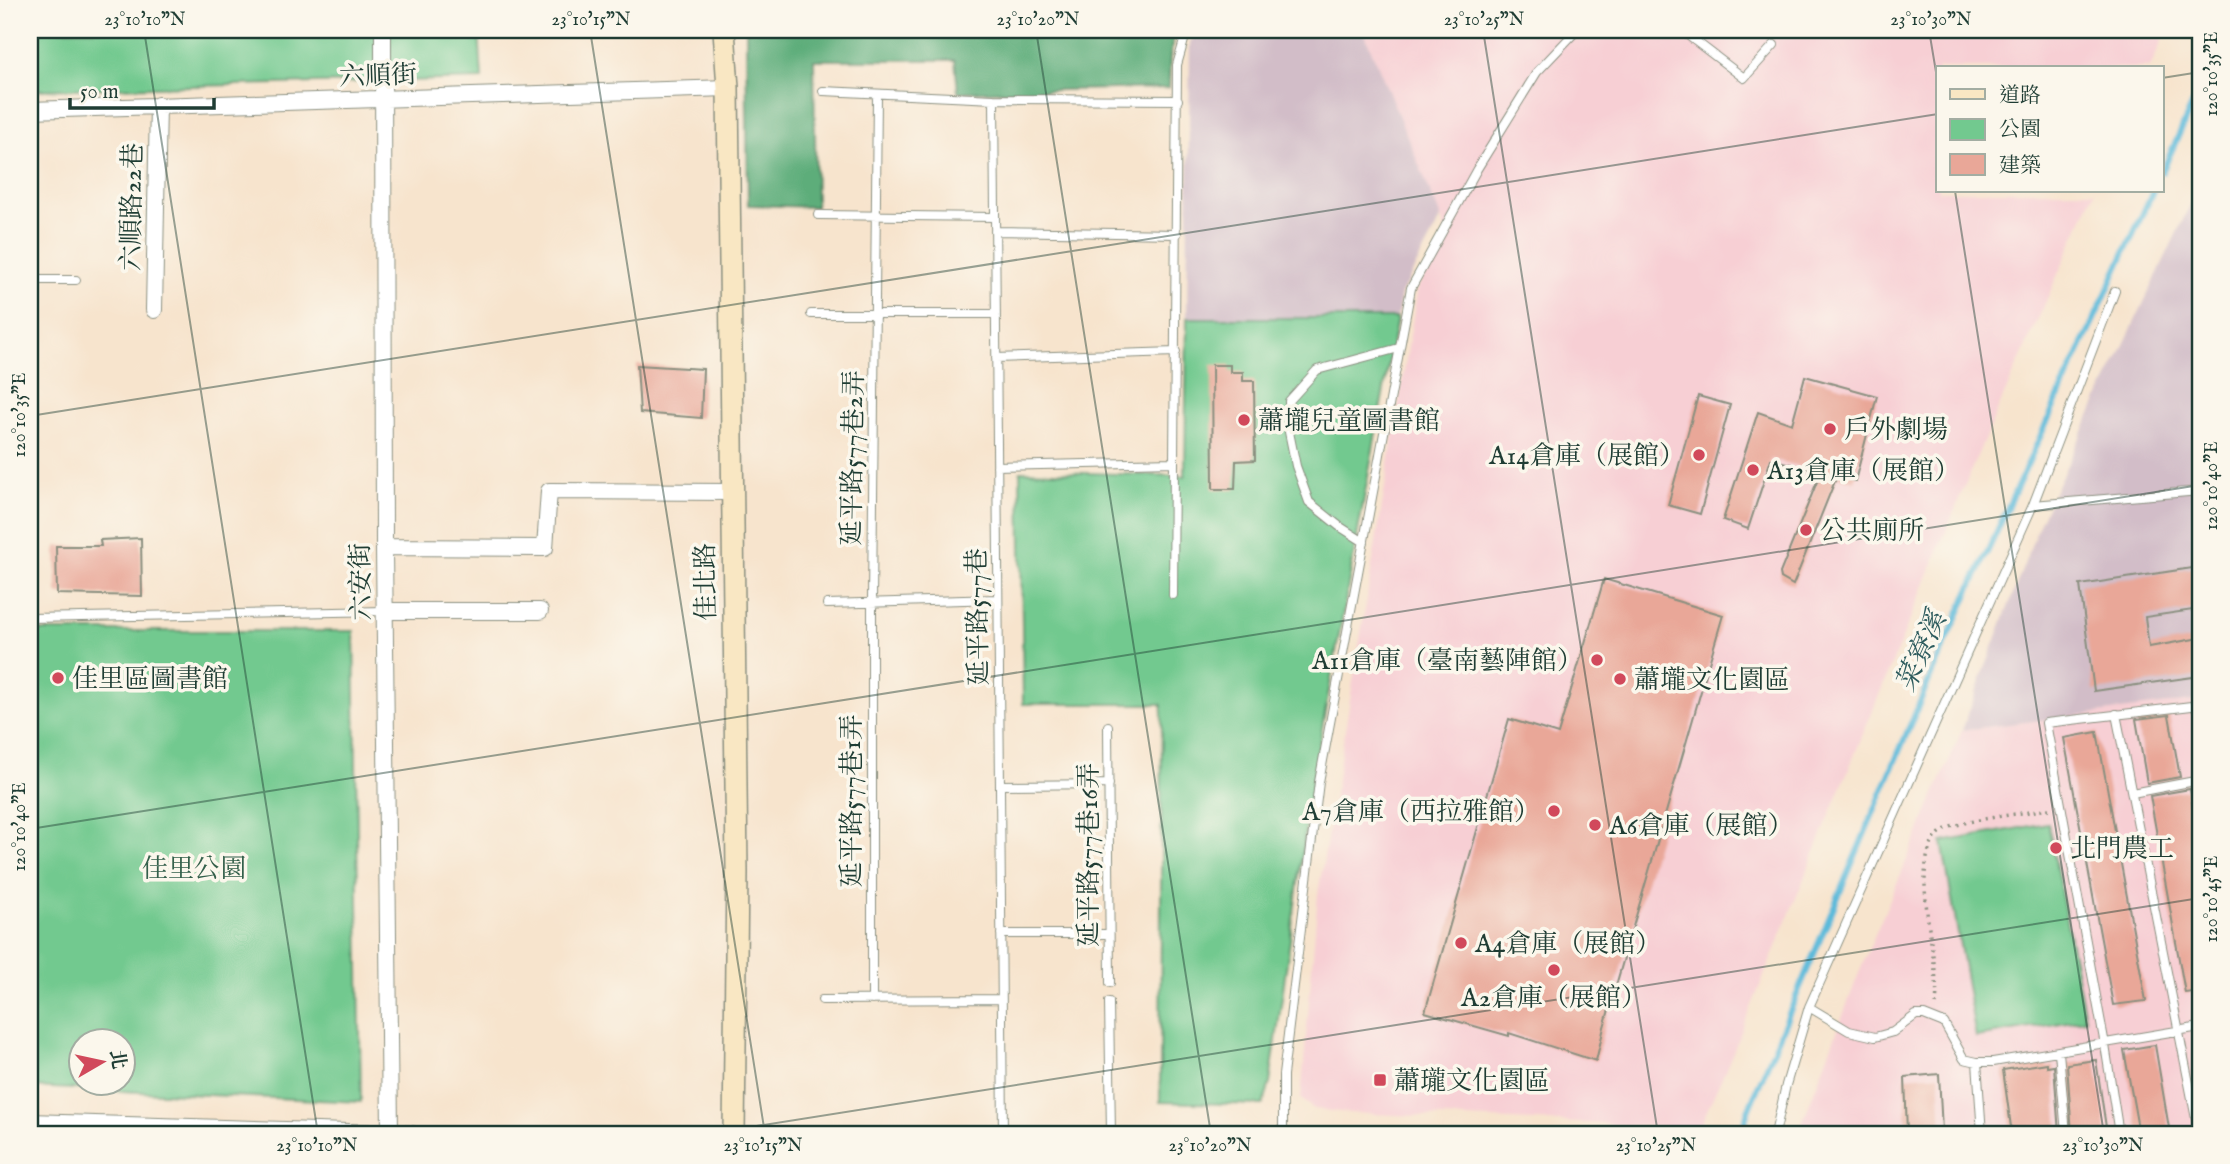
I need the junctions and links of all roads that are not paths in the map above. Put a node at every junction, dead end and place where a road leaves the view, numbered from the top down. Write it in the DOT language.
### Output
graph roads {
  1 [pos="383,30"];
  2 [pos="724,30"];
  3 [pos="1187,30"];
  4 [pos="1577,30"];
  5 [pos="1681,30"];
  6 [pos="1774,45"];
  7 [pos="728,88"];
  8 [pos="822,91"];
  9 [pos="877,95"];
  10 [pos="383,99"];
  11 [pos="993,99"];
  12 [pos="1178,100"];
  13 [pos="158,105"];
  14 [pos="30,110"];
  15 [pos="818,215"];
  16 [pos="995,216"];
  17 [pos="875,217"];
  18 [pos="995,231"];
  19 [pos="1177,234"];
  20 [pos="30,280"];
  21 [pos="76,280"];
  22 [pos="2115,291"];
  23 [pos="154,310"];
  24 [pos="811,314"];
  25 [pos="995,314"];
  26 [pos="874,315"];
  27 [pos="1399,348"];
  28 [pos="1176,352"];
  29 [pos="996,358"];
  30 [pos="1174,462"];
  31 [pos="997,466"];
  32 [pos="2200,491"];
  33 [pos="732,492"];
  34 [pos="2033,505"];
  35 [pos="1364,542"];
  36 [pos="384,547"];
  37 [pos="1173,595"];
  38 [pos="998,599"];
  39 [pos="872,602"];
  40 [pos="827,604"];
  41 [pos="385,611"];
  42 [pos="540,611"];
  43 [pos="30,618"];
  44 [pos="2200,705"];
  45 [pos="2116,714"];
  46 [pos="1108,726"];
  47 [pos="2200,780"];
  48 [pos="1109,784"];
  49 [pos="1000,785"];
  50 [pos="2132,793"];
  51 [pos="1001,933"];
  52 [pos="1109,934"];
  53 [pos="1110,983"];
  54 [pos="1002,999"];
  55 [pos="822,1000"];
  56 [pos="872,1000"];
  57 [pos="1109,1002"];
  58 [pos="1809,1007"];
  59 [pos="2200,1027"];
  60 [pos="2178,1031"];
  61 [pos="2105,1045"];
  62 [pos="2059,1052"];
  63 [pos="1977,1062"];
  64 [pos="30,1122"];
  65 [pos="260,1132"];
  66 [pos="390,1133"];
  67 [pos="411,1134"];
  68 [pos="734,1134"];
  69 [pos="1003,1134"];
  70 [pos="1111,1134"];
  71 [pos="1283,1134"];
  72 [pos="1775,1134"];
  73 [pos="1982,1134"];
  74 [pos="2066,1134"];
  75 [pos="2119,1134"];
  76 [pos="2199,1134"];
  1 -- 10 [label="street, 六安街"];
  2 -- 7 [label="street, 佳北路"];
  3 -- 12 [label="lane"];
  4 -- 27 [label="lane"];
  5 -- 6 [label="lane"];
  7 -- 10 [label="street, 六順街"];
  7 -- 33 [label="street, 佳北路"];
  8 -- 9 [label="lane"];
  9 -- 11 [label="lane"];
  9 -- 17 [label="lane, 延平路577巷2弄"];
  10 -- 13 [label="street, 六順街"];
  10 -- 36 [label="street, 六安街"];
  11 -- 12 [label="lane"];
  11 -- 16 [label="lane, 延平路577巷"];
  12 -- 19 [label="lane"];
  13 -- 14 [label="street, 六順街"];
  13 -- 23 [label="street, 六順路22巷"];
  15 -- 17 [label="lane"];
  16 -- 17 [label="lane"];
  16 -- 18 [label="lane, 延平路577巷"];
  17 -- 26 [label="lane, 延平路577巷2弄"];
  18 -- 19 [label="lane"];
  18 -- 25 [label="lane, 延平路577巷"];
  19 -- 28 [label="lane"];
  20 -- 21 [label="lane"];
  22 -- 34 [label="lane"];
  24 -- 26 [label="lane"];
  25 -- 26 [label="lane"];
  25 -- 29 [label="lane, 延平路577巷"];
  26 -- 39 [label="lane, 延平路577巷2弄"];
  27 -- 35 [label="lane"];
  27 -- 35 [label="lane"];
  28 -- 29 [label="lane"];
  28 -- 30 [label="lane"];
  29 -- 31 [label="lane, 延平路577巷"];
  30 -- 31 [label="lane"];
  30 -- 37 [label="lane"];
  31 -- 38 [label="lane, 延平路577巷"];
  32 -- 34 [label="lane"];
  33 -- 36 [label="street"];
  33 -- 68 [label="street, 佳北路"];
  34 -- 58 [label="lane"];
  35 -- 71 [label="lane"];
  36 -- 41 [label="street, 六安街"];
  38 -- 39 [label="lane"];
  38 -- 49 [label="lane, 延平路577巷"];
  39 -- 40 [label="lane"];
  39 -- 56 [label="lane, 延平路577巷1弄"];
  41 -- 42 [label="street"];
  41 -- 43 [label="lane"];
  41 -- 66 [label="street, 六安街"];
  44 -- 45 [label="lane"];
  45 -- 50 [label="lane"];
  45 -- 61 [label="lane"];
  46 -- 48 [label="lane, 延平路577巷16弄"];
  47 -- 50 [label="lane"];
  48 -- 49 [label="lane"];
  48 -- 52 [label="lane, 延平路577巷16弄"];
  49 -- 51 [label="lane, 延平路577巷"];
  50 -- 60 [label="lane"];
  51 -- 52 [label="lane"];
  51 -- 54 [label="lane, 延平路577巷"];
  52 -- 53 [label="lane, 延平路577巷16弄"];
  54 -- 56 [label="lane"];
  54 -- 69 [label="lane, 延平路577巷"];
  55 -- 56 [label="lane"];
  57 -- 70 [label="lane"];
  58 -- 63 [label="lane"];
  58 -- 72 [label="lane"];
  59 -- 60 [label="lane"];
  60 -- 61 [label="lane"];
  60 -- 76 [label="lane"];
  61 -- 62 [label="lane"];
  61 -- 75 [label="lane"];
  62 -- 63 [label="lane"];
  62 -- 74 [label="lane"];
  63 -- 73 [label="lane"];
  64 -- 65 [label="street"];
  65 -- 66 [label="street"];
  66 -- 67 [label="street"];
}
